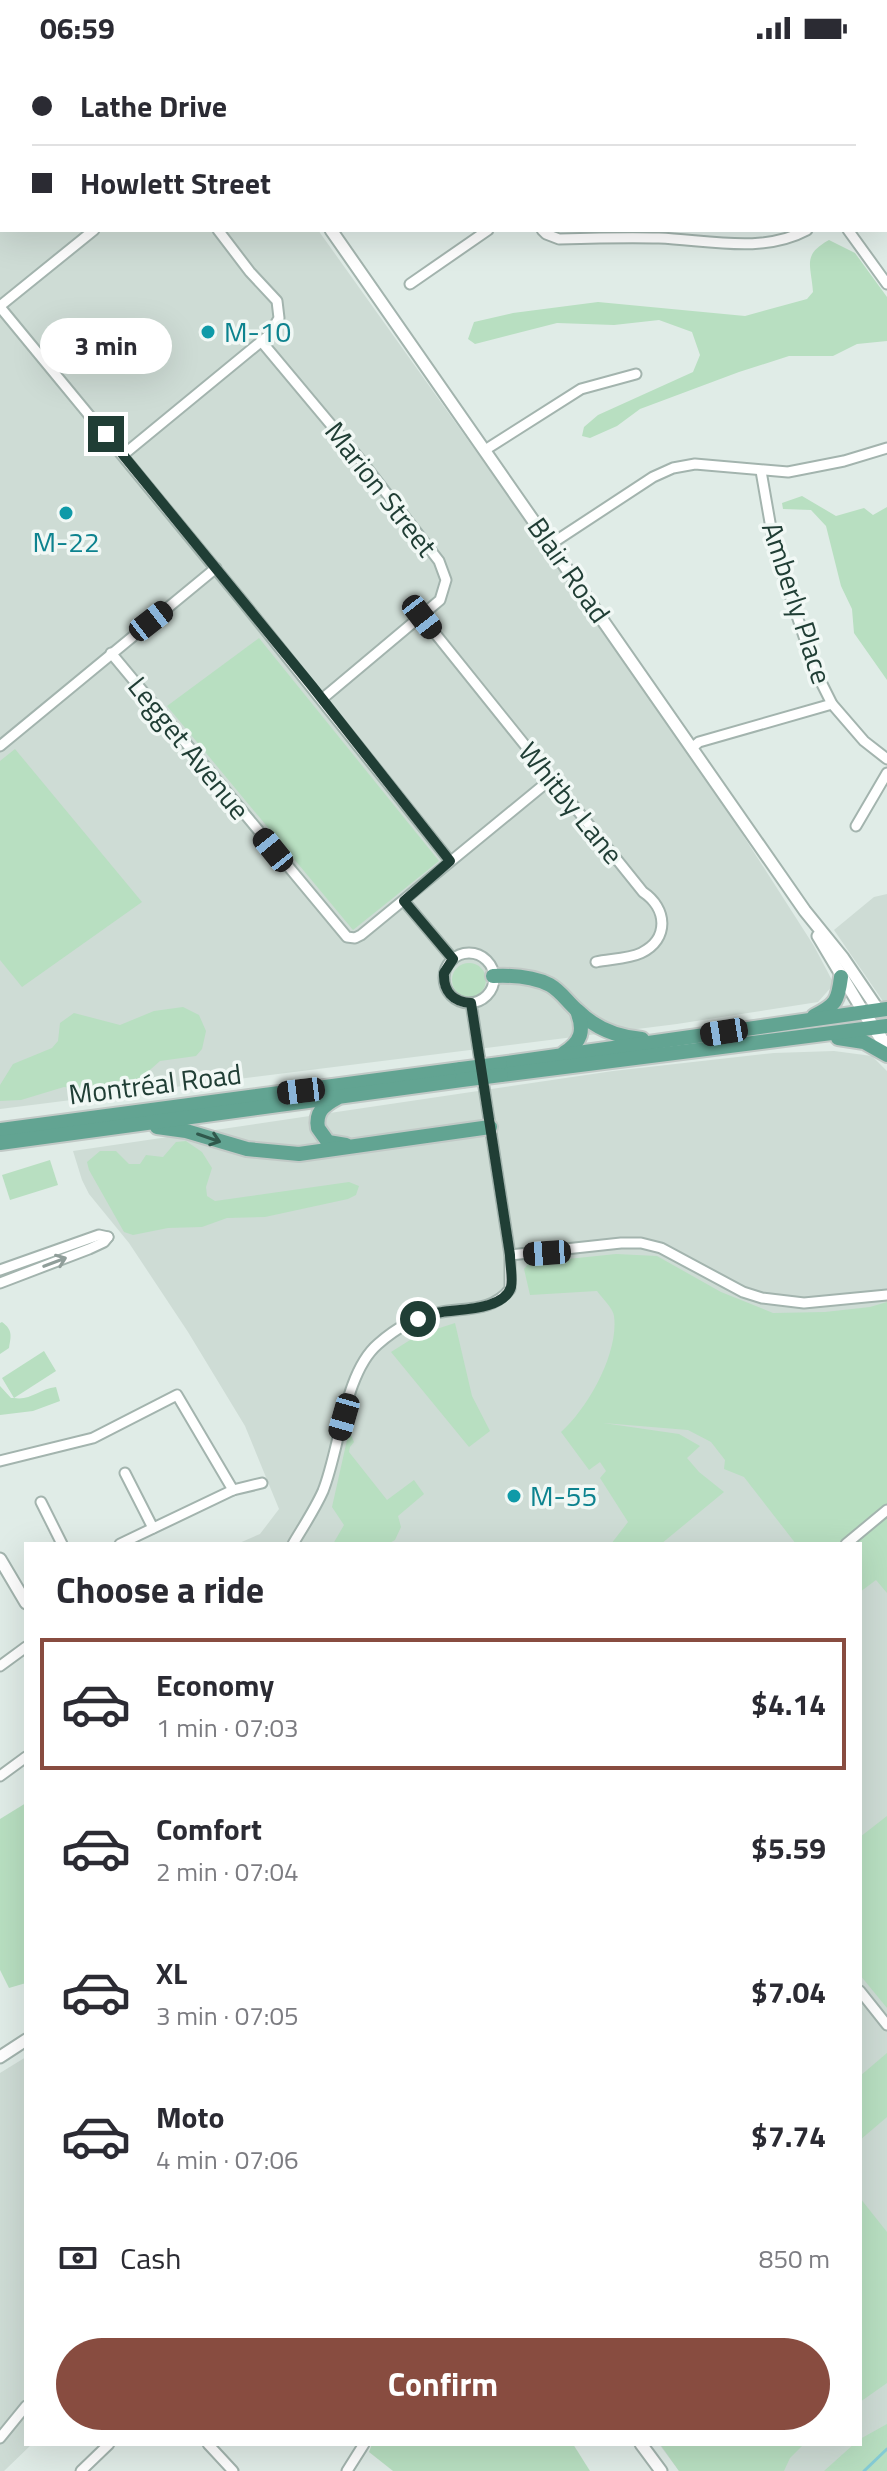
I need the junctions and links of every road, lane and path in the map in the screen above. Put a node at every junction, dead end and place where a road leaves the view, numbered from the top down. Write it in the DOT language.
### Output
graph roads {
  1 [pos="92,232"];
  2 [pos="220,232"];
  3 [pos="332,232"];
  4 [pos="485,232"];
  5 [pos="544,232"];
  6 [pos="849,232"];
  7 [pos="794,233"];
  8 [pos="410,284"];
  9 [pos="887,284"];
  10 [pos="0,307"];
  11 [pos="261,341"];
  12 [pos="636,374"];
  13 [pos="887,448"];
  14 [pos="485,450"];
  15 [pos="123,455"];
  16 [pos="761,471"];
  17 [pos="551,544"];
  18 [pos="216,568"];
  19 [pos="422,617"];
  20 [pos="111,653"];
  21 [pos="322,699"];
  22 [pos="832,704"];
  23 [pos="0,746"];
  24 [pos="693,747"];
  25 [pos="887,759"];
  26 [pos="887,773"];
  27 [pos="551,779"];
  28 [pos="856,826"];
  29 [pos="450,861"];
  30 [pos="404,901"];
  31 [pos="805,911"];
  32 [pos="453,959"];
  33 [pos="596,962"];
  34 [pos="493,976"];
  35 [pos="841,977"];
  36 [pos="471,1003"];
  37 [pos="577,1011"];
  38 [pos="880,1018"];
  39 [pos="803,1021"];
  40 [pos="797,1037"];
  41 [pos="666,1041"];
  42 [pos="887,1047"];
  43 [pos="887,1055"];
  44 [pos="560,1056"];
  45 [pos="500,1069"];
  46 [pos="462,1074"];
  47 [pos="341,1096"];
  48 [pos="133,1125"];
  49 [pos="490,1127"];
  50 [pos="0,1130"];
  51 [pos="0,1143"];
  52 [pos="353,1145"];
  53 [pos="510,1255"];
  54 [pos="0,1270"];
  55 [pos="0,1283"];
  56 [pos="887,1295"];
  57 [pos="0,1461"];
  58 [pos="125,1473"];
  59 [pos="262,1483"];
  60 [pos="233,1490"];
  61 [pos="41,1502"];
  62 [pos="887,1510"];
  63 [pos="153,1528"];
  64 [pos="61,1542"];
  65 [pos="124,1542"];
  66 [pos="294,1542"];
  67 [pos="848,1542"];
  68 [pos="0,1561"];
  69 [pos="24,1596"];
  70 [pos="24,1648"];
  71 [pos="0,1666"];
  72 [pos="24,1758"];
  73 [pos="0,1776"];
  74 [pos="862,1994"];
  75 [pos="887,2025"];
  76 [pos="24,2041"];
  77 [pos="0,2057"];
  78 [pos="24,2408"];
  79 [pos="0,2438"];
  80 [pos="107,2446"];
  81 [pos="210,2446"];
  82 [pos="363,2446"];
  83 [pos="642,2446"];
  84 [pos="81,2471"];
  85 [pos="233,2471"];
  86 [pos="347,2471"];
  87 [pos="661,2471"];
  1 -- 10 [label="street"];
  2 -- 11 [label="street"];
  3 -- 14 [label="street, Blair Road"];
  4 -- 8 [label="street"];
  5 -- 7 [label="street"];
  6 -- 9 [label="street"];
  10 -- 15 [label="street"];
  11 -- 15 [label="street"];
  11 -- 19 [label="street, Marion Street"];
  12 -- 14 [label="street"];
  13 -- 16 [label="street"];
  14 -- 17 [label="street, Blair Road"];
  15 -- 18 [label="street"];
  16 -- 17 [label="street"];
  16 -- 22 [label="street, Amberly Place"];
  17 -- 24 [label="street, Blair Road"];
  18 -- 20 [label="street"];
  18 -- 21 [label="street"];
  19 -- 21 [label="street, Marion Street"];
  19 -- 27 [label="street, Whitby Lane"];
  20 -- 23 [label="street"];
  20 -- 30 [label="street, Legget Avenue"];
  21 -- 29 [label="street"];
  22 -- 24 [label="street"];
  22 -- 25 [label="street, Amberly Place"];
  24 -- 31 [label="street, Blair Road"];
  26 -- 28 [label="street"];
  27 -- 29 [label="street, Legget Avenue"];
  27 -- 33 [label="street, Whitby Lane"];
  29 -- 30 [label="street, Legget Avenue"];
  30 -- 32 [label="street"];
  31 -- 35 [label="street, Blair Road"];
  31 -- 38 [label="street, Blair Road"];
  32 -- 34 [label="street"];
  32 -- 36 [label="street"];
  34 -- 36 [label="street"];
  34 -- 37 [label="main road"];
  35 -- 38 [label="street, Blair Road"];
  35 -- 39 [label="main road"];
  36 -- 49 [label="street"];
  37 -- 41 [label="main road"];
  37 -- 44 [label="main road"];
  38 -- 39 [label="main road, Montréal Road"];
  38 -- 40 [label="main road, Montréal Road"];
  38 -- 42 [label="main road, Blair Road"];
  39 -- 41 [label="main road, Montréal Road"];
  40 -- 43 [label="main road"];
  40 -- 45 [label="main road, Montréal Road"];
  41 -- 44 [label="main road, Montréal Road"];
  44 -- 45 [label="main road, Montréal Road"];
  45 -- 46 [label="main road, Montréal Road, bridge"];
  46 -- 47 [label="main road, Montréal Road"];
  46 -- 50 [label="main road, Montréal Road"];
  47 -- 48 [label="main road, Montréal Road"];
  47 -- 52 [label="main road"];
  48 -- 51 [label="main road, Montréal Road"];
  48 -- 52 [label="main road, one-way"];
  49 -- 52 [label="main road"];
  49 -- 53 [label="street"];
  53 -- 56 [label="street"];
  53 -- 66 [label="street"];
  55 -- 54 [label="street, one-way"];
  57 -- 60 [label="street"];
  58 -- 63 [label="street"];
  59 -- 60 [label="street"];
  60 -- 63 [label="street"];
  61 -- 64 [label="street"];
  62 -- 67 [label="street"];
  63 -- 65 [label="street"];
  68 -- 69 [label="street"];
  70 -- 71 [label="street"];
  72 -- 73 [label="street"];
  74 -- 75 [label="street"];
  76 -- 77 [label="street"];
  78 -- 79 [label="street"];
  80 -- 84 [label="street"];
  81 -- 85 [label="street"];
  82 -- 86 [label="street"];
  83 -- 87 [label="street"];
}
